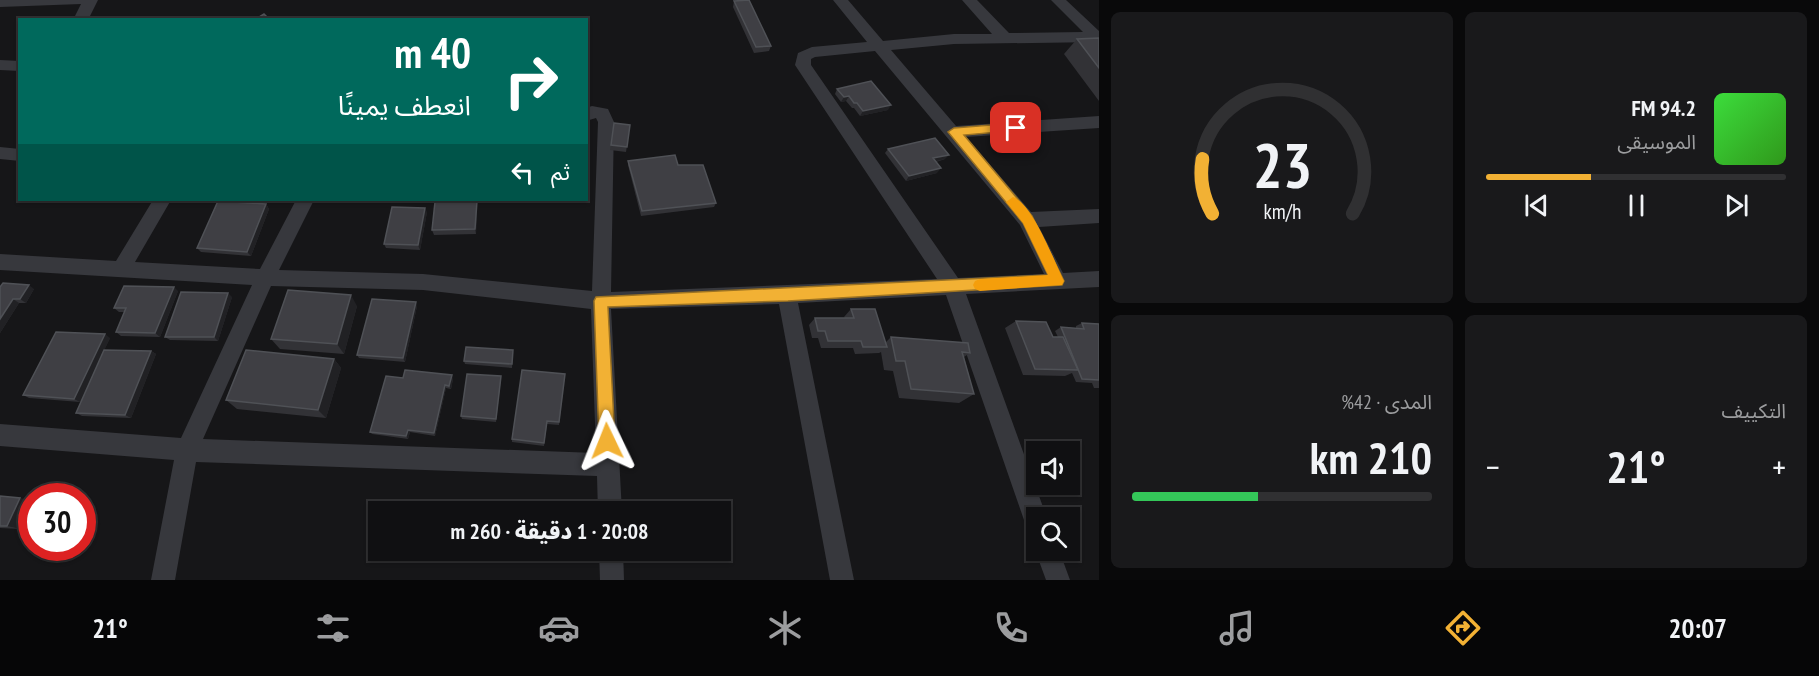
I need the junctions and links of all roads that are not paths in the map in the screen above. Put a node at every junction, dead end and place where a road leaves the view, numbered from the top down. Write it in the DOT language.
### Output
graph roads {
  1 [pos="82,0"];
  2 [pos="91,0"];
  3 [pos="840,0"];
  4 [pos="969,0"];
  5 [pos="1058,0"];
  6 [pos="0,3"];
  7 [pos="81,18"];
  8 [pos="1097,37"];
  9 [pos="1006,39"];
  10 [pos="878,46"];
  11 [pos="0,65"];
  12 [pos="18,66"];
  13 [pos="588,114"];
  14 [pos="1099,122"];
  15 [pos="954,132"];
  16 [pos="0,153"];
  17 [pos="18,155"];
  18 [pos="161,201"];
  19 [pos="304,201"];
  20 [pos="1099,216"];
  21 [pos="1028,220"];
  22 [pos="0,262"];
  23 [pos="121,269"];
  24 [pos="266,278"];
  25 [pos="1099,279"];
  26 [pos="1057,281"];
  27 [pos="953,286"];
  28 [pos="788,295"];
  29 [pos="601,301"];
  30 [pos="0,435"];
  31 [pos="187,450"];
  32 [pos="608,465"];
  33 [pos="610,501"];
  34 [pos="1031,507"];
  35 [pos="611,561"];
  36 [pos="1051,561"];
  37 [pos="163,580"];
  38 [pos="612,580"];
  39 [pos="842,580"];
  40 [pos="1058,580"];
  1 -- 6 [label="street"];
  2 -- 7 [label="street"];
  3 -- 10 [label="street"];
  4 -- 9 [label="street"];
  5 -- 8 [label="street"];
  8 -- 9 [label="street"];
  9 -- 10 [label="street"];
  10 -- 15 [label="street"];
  10 -- 27 [label="street"];
  11 -- 12 [label="street"];
  13 -- 29 [label="street"];
  14 -- 15 [label="street"];
  15 -- 21 [label="street"];
  16 -- 17 [label="street"];
  18 -- 23 [label="street"];
  19 -- 24 [label="street"];
  20 -- 21 [label="street"];
  21 -- 26 [label="street"];
  22 -- 23 [label="street"];
  23 -- 24 [label="street"];
  24 -- 29 [label="street"];
  24 -- 31 [label="street"];
  25 -- 26 [label="street"];
  26 -- 27 [label="street"];
  27 -- 28 [label="street"];
  27 -- 34 [label="street"];
  28 -- 29 [label="street"];
  28 -- 39 [label="street"];
  29 -- 32 [label="street"];
  30 -- 31 [label="street"];
  31 -- 32 [label="street"];
  31 -- 37 [label="street"];
  32 -- 33 [label="street"];
  35 -- 38 [label="street"];
  36 -- 40 [label="street"];
}
